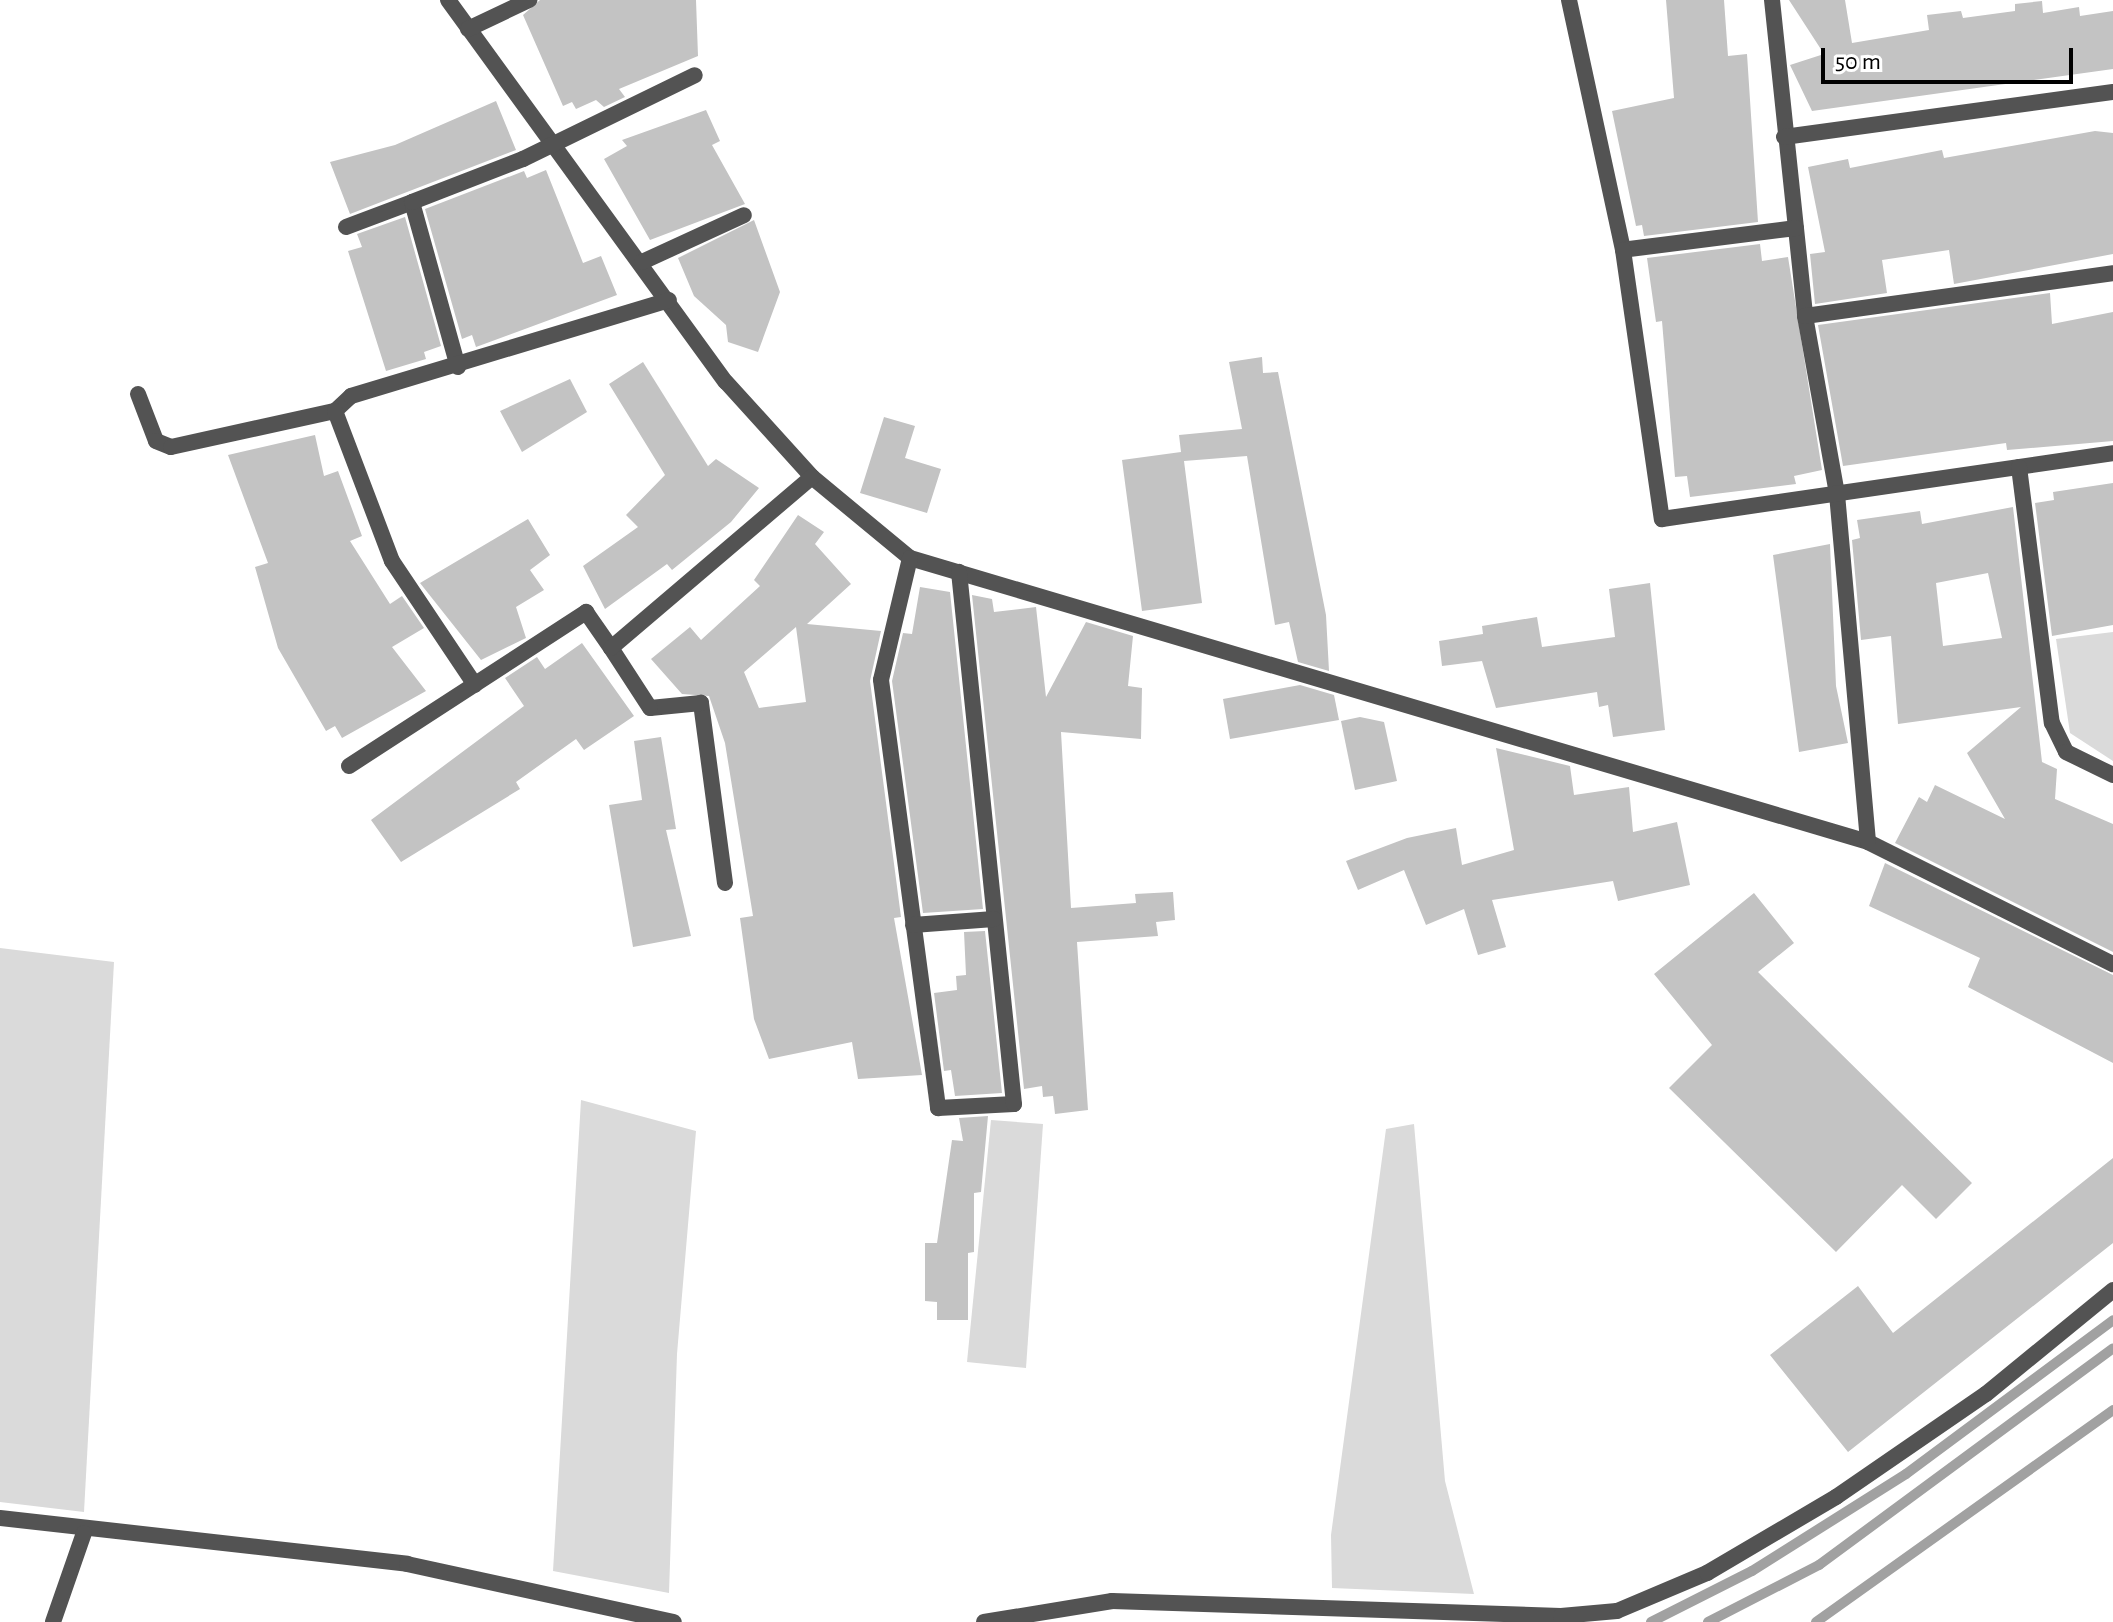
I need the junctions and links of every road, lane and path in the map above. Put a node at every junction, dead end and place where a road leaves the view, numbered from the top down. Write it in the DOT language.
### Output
graph roads {
  1 [pos="448,0"];
  2 [pos="529,0"];
  3 [pos="1569,0"];
  4 [pos="1772,0"];
  5 [pos="468,29"];
  6 [pos="695,75"];
  7 [pos="2113,92"];
  8 [pos="1784,137"];
  9 [pos="552,145"];
  10 [pos="412,202"];
  11 [pos="744,215"];
  12 [pos="346,227"];
  13 [pos="1796,228"];
  14 [pos="1623,250"];
  15 [pos="642,262"];
  16 [pos="2113,273"];
  17 [pos="669,300"];
  18 [pos="1805,316"];
  19 [pos="458,367"];
  20 [pos="138,394"];
  21 [pos="335,411"];
  22 [pos="2113,453"];
  23 [pos="2019,467"];
  24 [pos="812,477"];
  25 [pos="1837,494"];
  26 [pos="910,558"];
  27 [pos="959,572"];
  28 [pos="611,648"];
  29 [pos="475,685"];
  30 [pos="349,766"];
  31 [pos="2113,775"];
  32 [pos="1868,842"];
  33 [pos="725,883"];
  34 [pos="994,919"];
  35 [pos="913,925"];
  36 [pos="2113,964"];
  37 [pos="2113,1290"];
  38 [pos="0,1518"];
  39 [pos="84,1533"];
  40 [pos="53,1622"];
  41 [pos="674,1622"];
  42 [pos="984,1622"];
  1 -- 5 [label="street"];
  2 -- 5 [label="street"];
  3 -- 14 [label="street"];
  4 -- 8 [label="street"];
  5 -- 9 [label="street"];
  6 -- 9 [label="street"];
  7 -- 8 [label="street"];
  8 -- 13 [label="street"];
  9 -- 10 [label="street"];
  9 -- 15 [label="street"];
  10 -- 12 [label="street"];
  10 -- 19 [label="street"];
  11 -- 15 [label="street"];
  13 -- 14 [label="street"];
  13 -- 18 [label="street"];
  14 -- 25 [label="street"];
  15 -- 17 [label="street"];
  16 -- 18 [label="street"];
  17 -- 19 [label="street"];
  17 -- 24 [label="street"];
  18 -- 25 [label="street"];
  19 -- 21 [label="street"];
  20 -- 21 [label="street"];
  21 -- 29 [label="street"];
  22 -- 23 [label="street"];
  23 -- 25 [label="street"];
  23 -- 31 [label="street"];
  24 -- 26 [label="street"];
  24 -- 28 [label="street"];
  25 -- 32 [label="street"];
  26 -- 27 [label="street"];
  26 -- 35 [label="street"];
  27 -- 32 [label="street"];
  27 -- 34 [label="street"];
  28 -- 29 [label="street"];
  28 -- 33 [label="street"];
  29 -- 30 [label="street"];
  32 -- 36 [label="street"];
  34 -- 35 [label="street"];
  34 -- 35 [label="street"];
  37 -- 42 [label="street"];
  38 -- 39 [label="street"];
  39 -- 40 [label="street"];
  39 -- 41 [label="street"];
}
